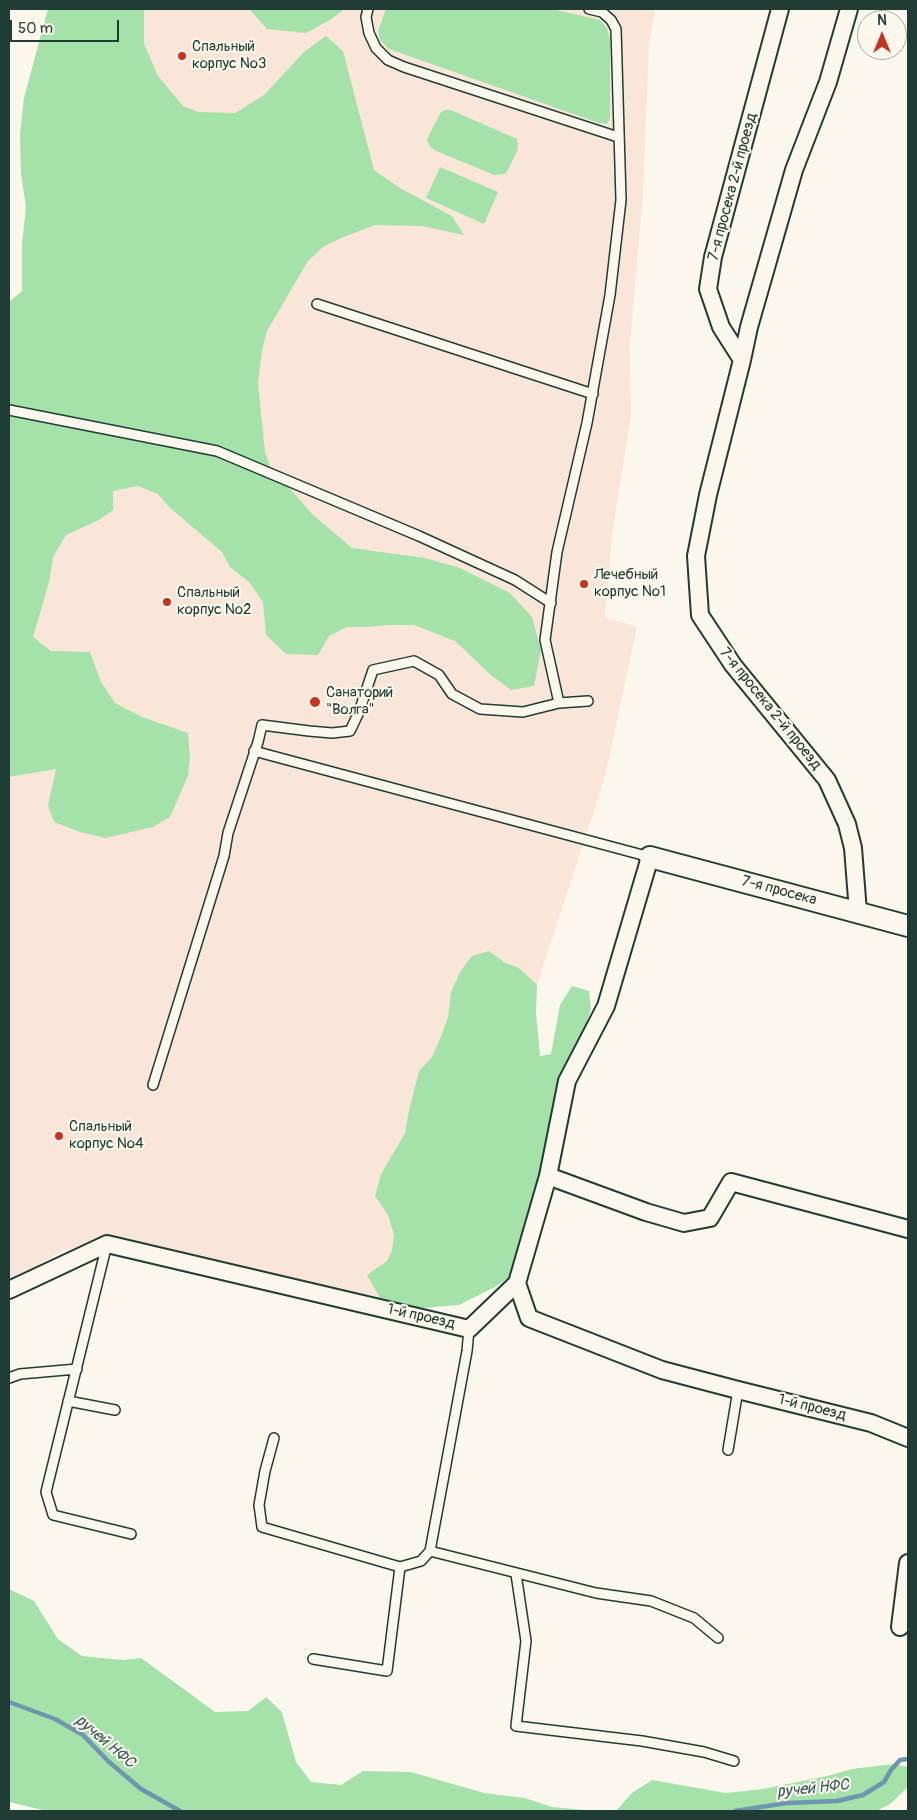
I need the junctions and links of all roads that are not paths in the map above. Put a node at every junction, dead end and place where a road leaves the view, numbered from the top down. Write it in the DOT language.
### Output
graph roads {
  1 [pos="368,9"];
  2 [pos="589,9"];
  3 [pos="780,9"];
  4 [pos="849,9"];
  5 [pos="618,137"];
  6 [pos="317,304"];
  7 [pos="742,360"];
  8 [pos="592,394"];
  9 [pos="9,410"];
  10 [pos="551,603"];
  11 [pos="588,701"];
  12 [pos="559,703"];
  13 [pos="254,752"];
  14 [pos="650,857"];
  15 [pos="858,912"];
  16 [pos="908,926"];
  17 [pos="153,1085"];
  18 [pos="548,1176"];
  19 [pos="908,1230"];
  20 [pos="107,1244"];
  21 [pos="518,1283"];
  22 [pos="9,1290"];
  23 [pos="469,1329"];
  24 [pos="76,1369"];
  25 [pos="9,1378"];
  26 [pos="738,1390"];
  27 [pos="68,1401"];
  28 [pos="115,1410"];
  29 [pos="274,1438"];
  30 [pos="908,1438"];
  31 [pos="728,1450"];
  32 [pos="131,1534"];
  33 [pos="430,1551"];
  34 [pos="908,1563"];
  35 [pos="400,1567"];
  36 [pos="516,1574"];
  37 [pos="900,1627"];
  38 [pos="718,1638"];
  39 [pos="313,1659"];
  40 [pos="734,1761"];
  1 -- 5 [label="lane"];
  2 -- 5 [label="lane"];
  3 -- 7 [label="street, 7-я просека 2-й проезд"];
  4 -- 7 [label="street, 7-я просека 2-й проезд"];
  5 -- 8 [label="lane"];
  6 -- 8 [label="lane"];
  7 -- 15 [label="street, 7-я просека 2-й проезд"];
  8 -- 10 [label="lane"];
  9 -- 10 [label="lane"];
  10 -- 12 [label="lane"];
  11 -- 12 [label="lane"];
  12 -- 13 [label="lane"];
  13 -- 14 [label="lane"];
  13 -- 17 [label="lane"];
  14 -- 15 [label="street, 7-я просека"];
  14 -- 18 [label="street"];
  15 -- 16 [label="street, 7-я просека"];
  18 -- 19 [label="street"];
  18 -- 21 [label="street"];
  20 -- 22 [label="street"];
  20 -- 23 [label="street, 1-й проезд"];
  20 -- 24 [label="lane"];
  21 -- 23 [label="street, 1-й проезд"];
  21 -- 26 [label="street, 1-й проезд"];
  23 -- 33 [label="lane"];
  24 -- 25 [label="lane"];
  24 -- 27 [label="lane"];
  26 -- 30 [label="street, 1-й проезд"];
  26 -- 31 [label="lane"];
  27 -- 28 [label="lane"];
  27 -- 32 [label="lane"];
  29 -- 35 [label="lane"];
  33 -- 35 [label="lane"];
  33 -- 36 [label="lane"];
  34 -- 37 [label="street"];
  35 -- 39 [label="lane"];
  36 -- 38 [label="lane"];
  36 -- 40 [label="lane"];
}
